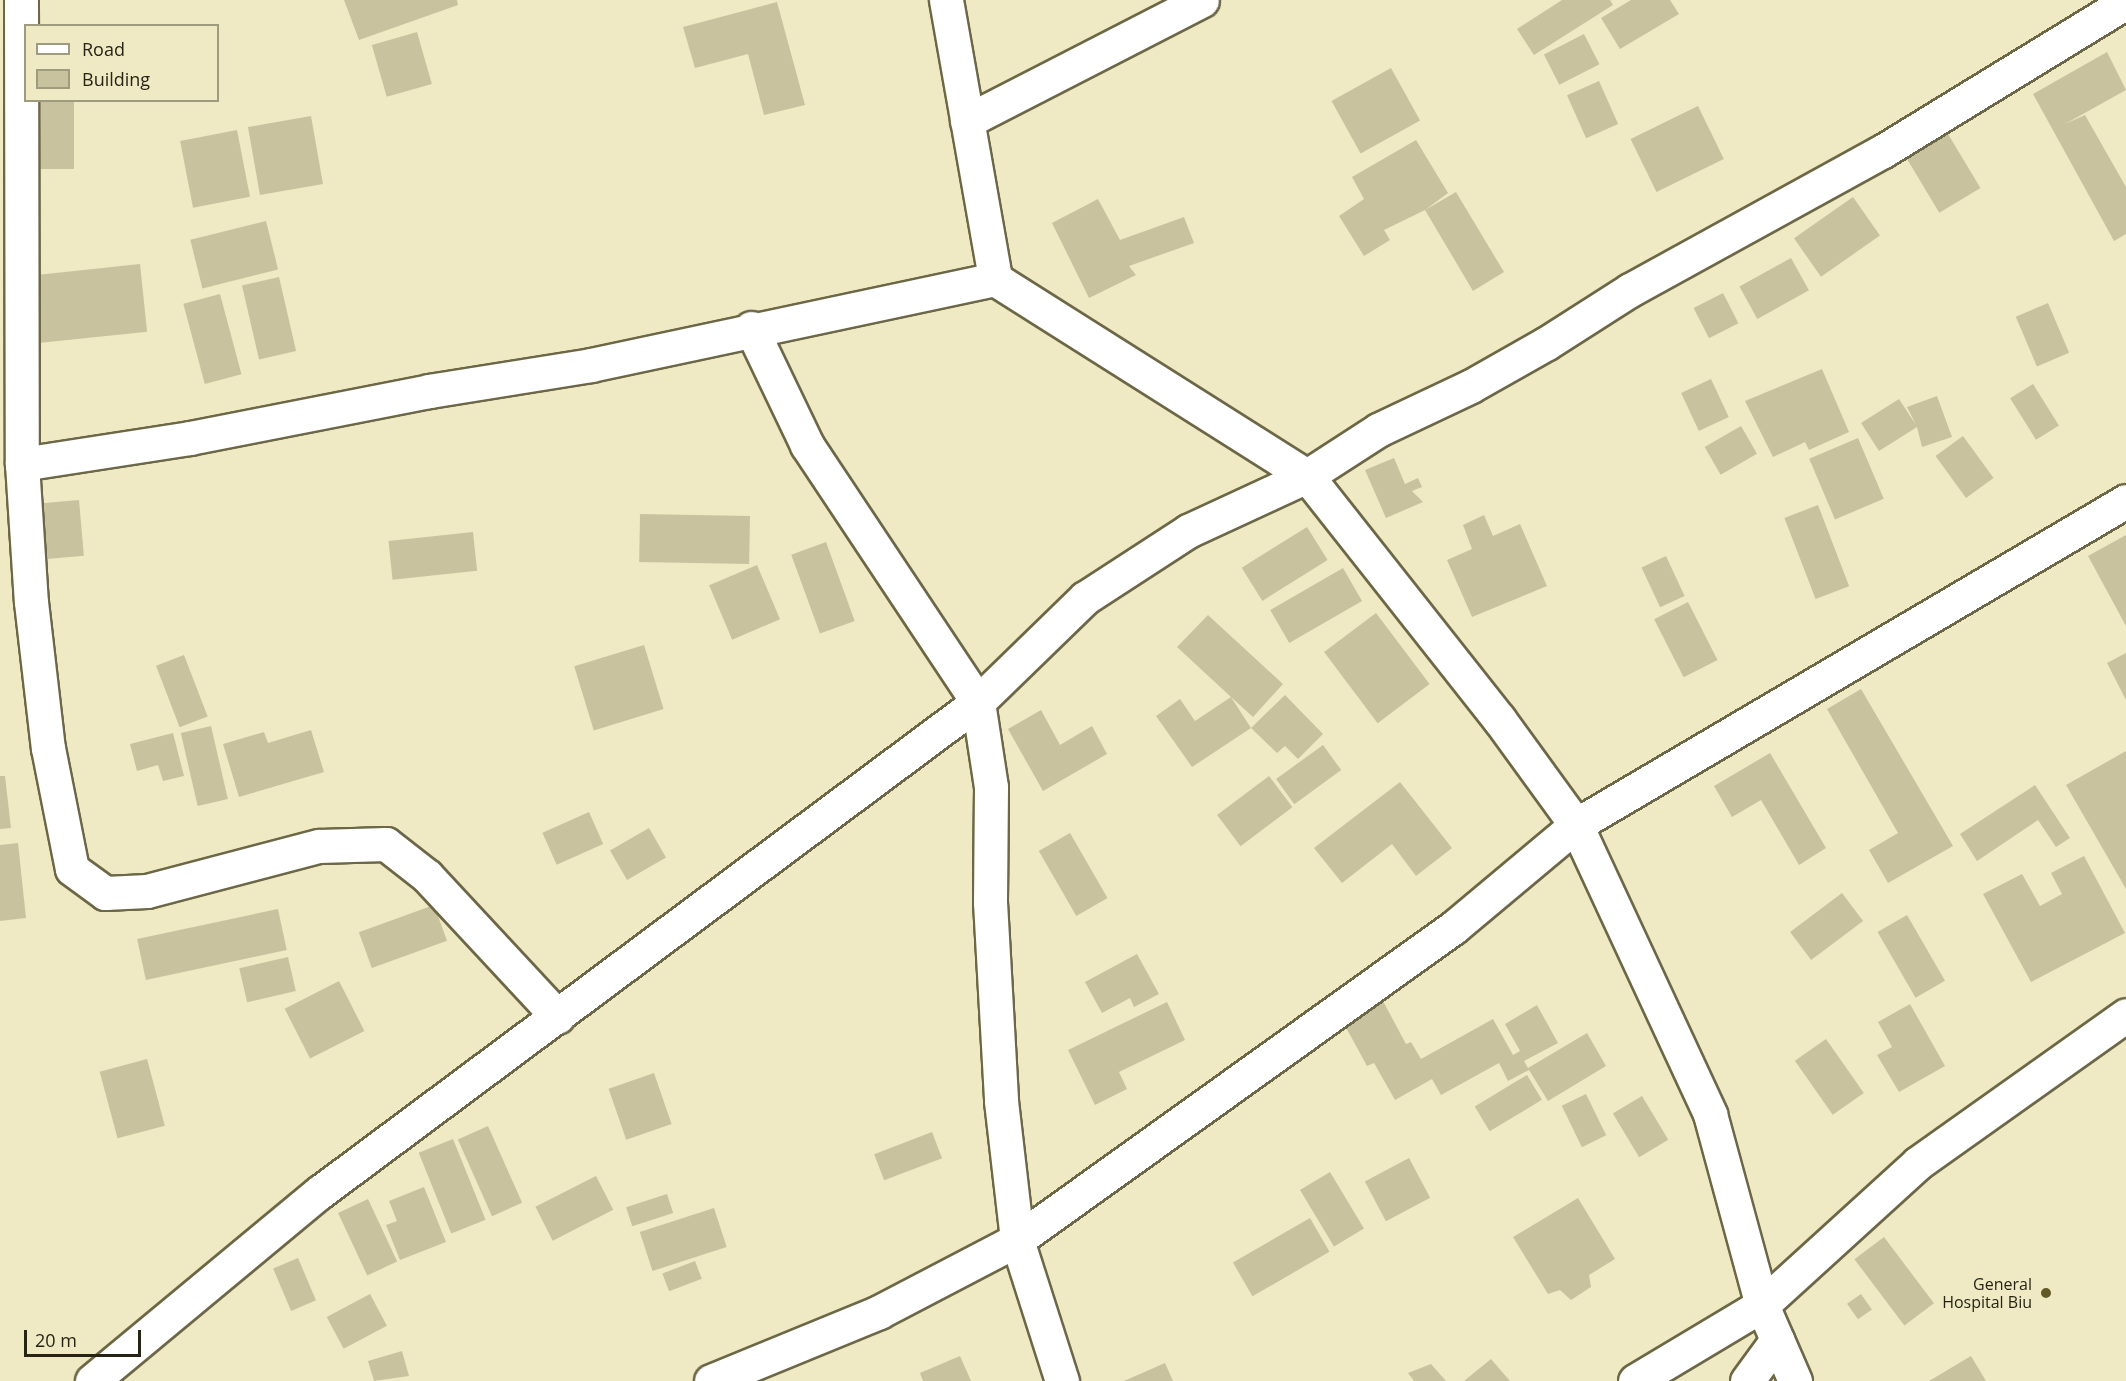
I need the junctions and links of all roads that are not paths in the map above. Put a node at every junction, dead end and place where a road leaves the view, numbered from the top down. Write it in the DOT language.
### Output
graph roads {
  1 [pos="21,0"];
  2 [pos="946,0"];
  3 [pos="1202,0"];
  4 [pos="2126,2"];
  5 [pos="967,121"];
  6 [pos="995,279"];
  7 [pos="751,328"];
  8 [pos="22,464"];
  9 [pos="1307,476"];
  10 [pos="2126,501"];
  11 [pos="978,702"];
  12 [pos="1576,825"];
  13 [pos="2126,1015"];
  14 [pos="558,1017"];
  15 [pos="1017,1240"];
  16 [pos="1762,1305"];
  17 [pos="1777,1340"];
  18 [pos="92,1381"];
  19 [pos="711,1381"];
  20 [pos="1062,1381"];
  21 [pos="1635,1381"];
  22 [pos="1748,1381"];
  23 [pos="1795,1381"];
  1 -- 8 [label="street"];
  2 -- 5 [label="street"];
  3 -- 5 [label="street"];
  4 -- 9 [label="street"];
  5 -- 6 [label="street"];
  6 -- 7 [label="street"];
  6 -- 9 [label="street"];
  7 -- 8 [label="street"];
  7 -- 11 [label="street"];
  8 -- 14 [label="street"];
  9 -- 11 [label="street"];
  9 -- 12 [label="street"];
  10 -- 12 [label="street"];
  11 -- 14 [label="street"];
  11 -- 15 [label="street"];
  12 -- 15 [label="street"];
  12 -- 16 [label="street"];
  13 -- 16 [label="street"];
  14 -- 18 [label="street"];
  15 -- 19 [label="street"];
  15 -- 20 [label="street"];
  16 -- 17 [label="street"];
  16 -- 21 [label="street"];
  17 -- 22 [label="street"];
  17 -- 23 [label="street"];
}
